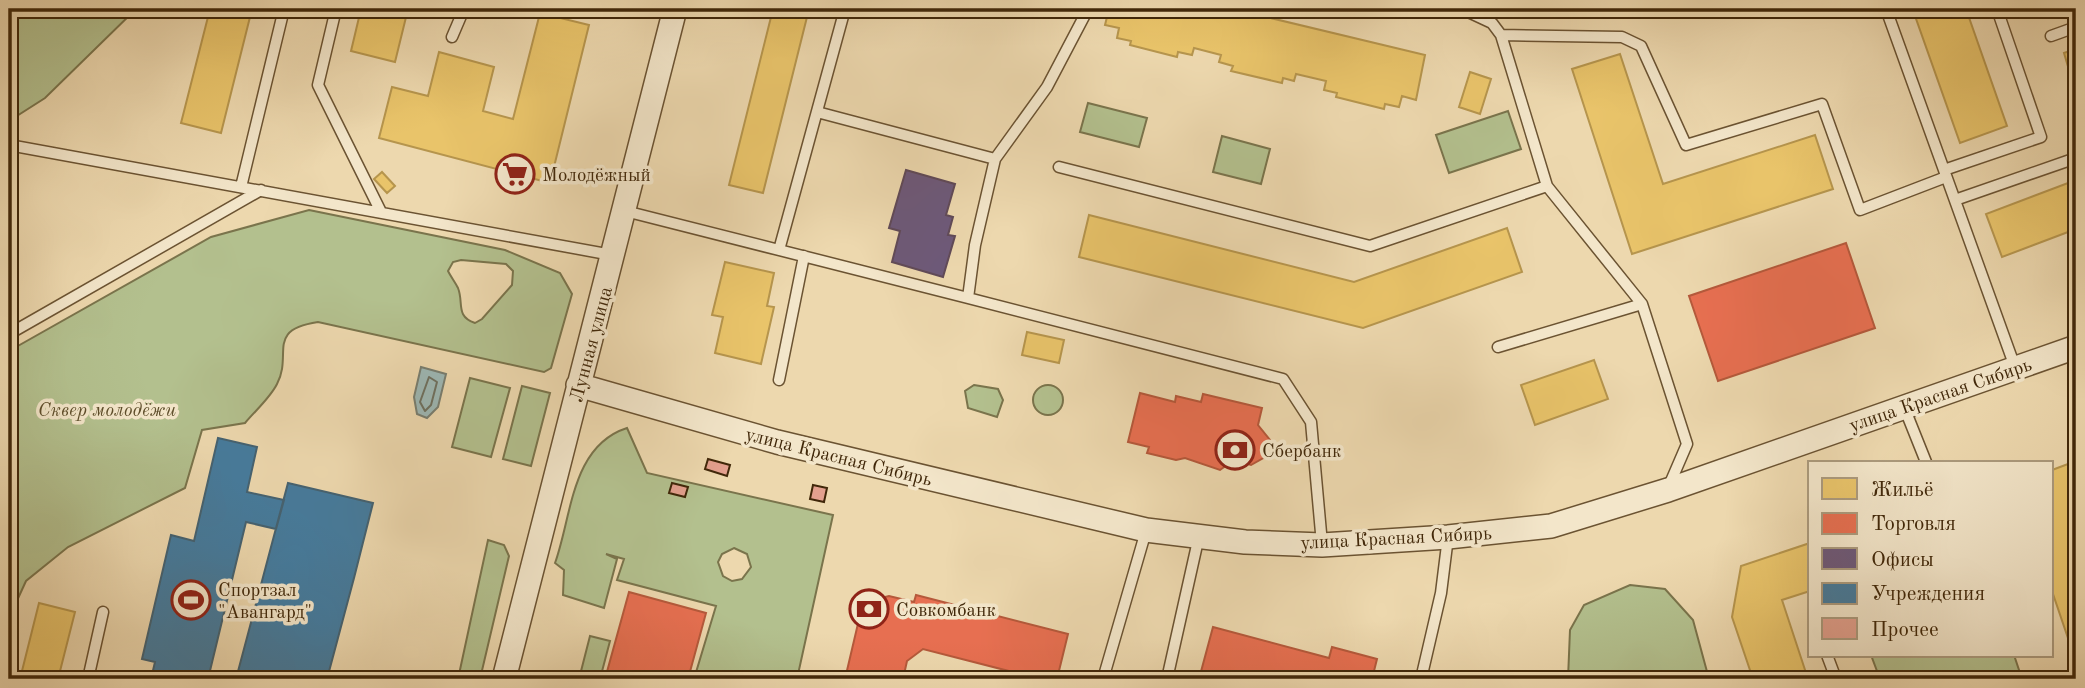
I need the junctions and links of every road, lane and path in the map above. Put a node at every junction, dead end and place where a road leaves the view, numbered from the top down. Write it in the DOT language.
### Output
graph roads {
  1 [pos="284,9"];
  2 [pos="336,9"];
  3 [pos="464,9"];
  4 [pos="675,9"];
  5 [pos="845,9"];
  6 [pos="1088,9"];
  7 [pos="1462,9"];
  8 [pos="1886,9"];
  9 [pos="1997,9"];
  10 [pos="2076,27"];
  11 [pos="1501,35"];
  12 [pos="2051,36"];
  13 [pos="452,37"];
  14 [pos="817,111"];
  15 [pos="9,145"];
  16 [pos="2076,158"];
  17 [pos="995,159"];
  18 [pos="1059,167"];
  19 [pos="1945,174"];
  20 [pos="1547,186"];
  21 [pos="242,187"];
  22 [pos="261,190"];
  23 [pos="1955,200"];
  24 [pos="624,211"];
  25 [pos="381,212"];
  26 [pos="779,250"];
  27 [pos="613,255"];
  28 [pos="804,256"];
  29 [pos="968,298"];
  30 [pos="1642,304"];
  31 [pos="9,334"];
  32 [pos="1498,347"];
  33 [pos="2076,347"];
  34 [pos="2015,368"];
  35 [pos="779,380"];
  36 [pos="578,385"];
  37 [pos="1903,405"];
  38 [pos="1926,461"];
  39 [pos="1668,490"];
  40 [pos="1146,530"];
  41 [pos="1199,535"];
  42 [pos="1448,537"];
  43 [pos="1322,545"];
  44 [pos="103,612"];
  45 [pos="1827,656"];
  46 [pos="88,679"];
  47 [pos="504,679"];
  48 [pos="1103,679"];
  49 [pos="1167,679"];
  50 [pos="1421,679"];
  51 [pos="1836,679"];
  1 -- 21 [label="lane"];
  2 -- 25 [label="lane"];
  3 -- 13 [label="lane"];
  4 -- 24 [label="street, Лунная улица"];
  5 -- 14 [label="lane"];
  6 -- 17 [label="lane"];
  7 -- 11 [label="lane"];
  8 -- 19 [label="lane"];
  9 -- 19 [label="lane"];
  10 -- 12 [label="lane"];
  11 -- 19 [label="lane"];
  11 -- 20 [label="lane"];
  14 -- 17 [label="lane"];
  14 -- 26 [label="lane"];
  15 -- 21 [label="lane"];
  16 -- 23 [label="lane"];
  17 -- 29 [label="lane"];
  18 -- 20 [label="lane"];
  19 -- 23 [label="lane"];
  20 -- 30 [label="lane"];
  21 -- 22 [label="lane"];
  22 -- 25 [label="lane"];
  22 -- 31 [label="lane"];
  23 -- 34 [label="lane"];
  24 -- 26 [label="lane"];
  24 -- 27 [label="street, Лунная улица"];
  25 -- 27 [label="lane"];
  26 -- 28 [label="lane"];
  27 -- 36 [label="street, Лунная улица"];
  28 -- 29 [label="lane"];
  28 -- 35 [label="lane"];
  29 -- 43 [label="lane"];
  30 -- 32 [label="lane"];
  30 -- 39 [label="lane"];
  33 -- 34 [label="street, улица Красная Сибирь"];
  34 -- 37 [label="street, улица Красная Сибирь"];
  36 -- 40 [label="street, улица Красная Сибирь"];
  36 -- 47 [label="street, Лунная улица"];
  37 -- 38 [label="lane"];
  37 -- 39 [label="street, улица Красная Сибирь"];
  39 -- 42 [label="street, улица Красная Сибирь"];
  40 -- 41 [label="street, улица Красная Сибирь"];
  40 -- 48 [label="lane"];
  41 -- 43 [label="street, улица Красная Сибирь"];
  41 -- 49 [label="lane"];
  42 -- 43 [label="street, улица Красная Сибирь"];
  42 -- 50 [label="lane"];
  44 -- 46 [label="lane"];
  45 -- 51 [label="lane"];
}
